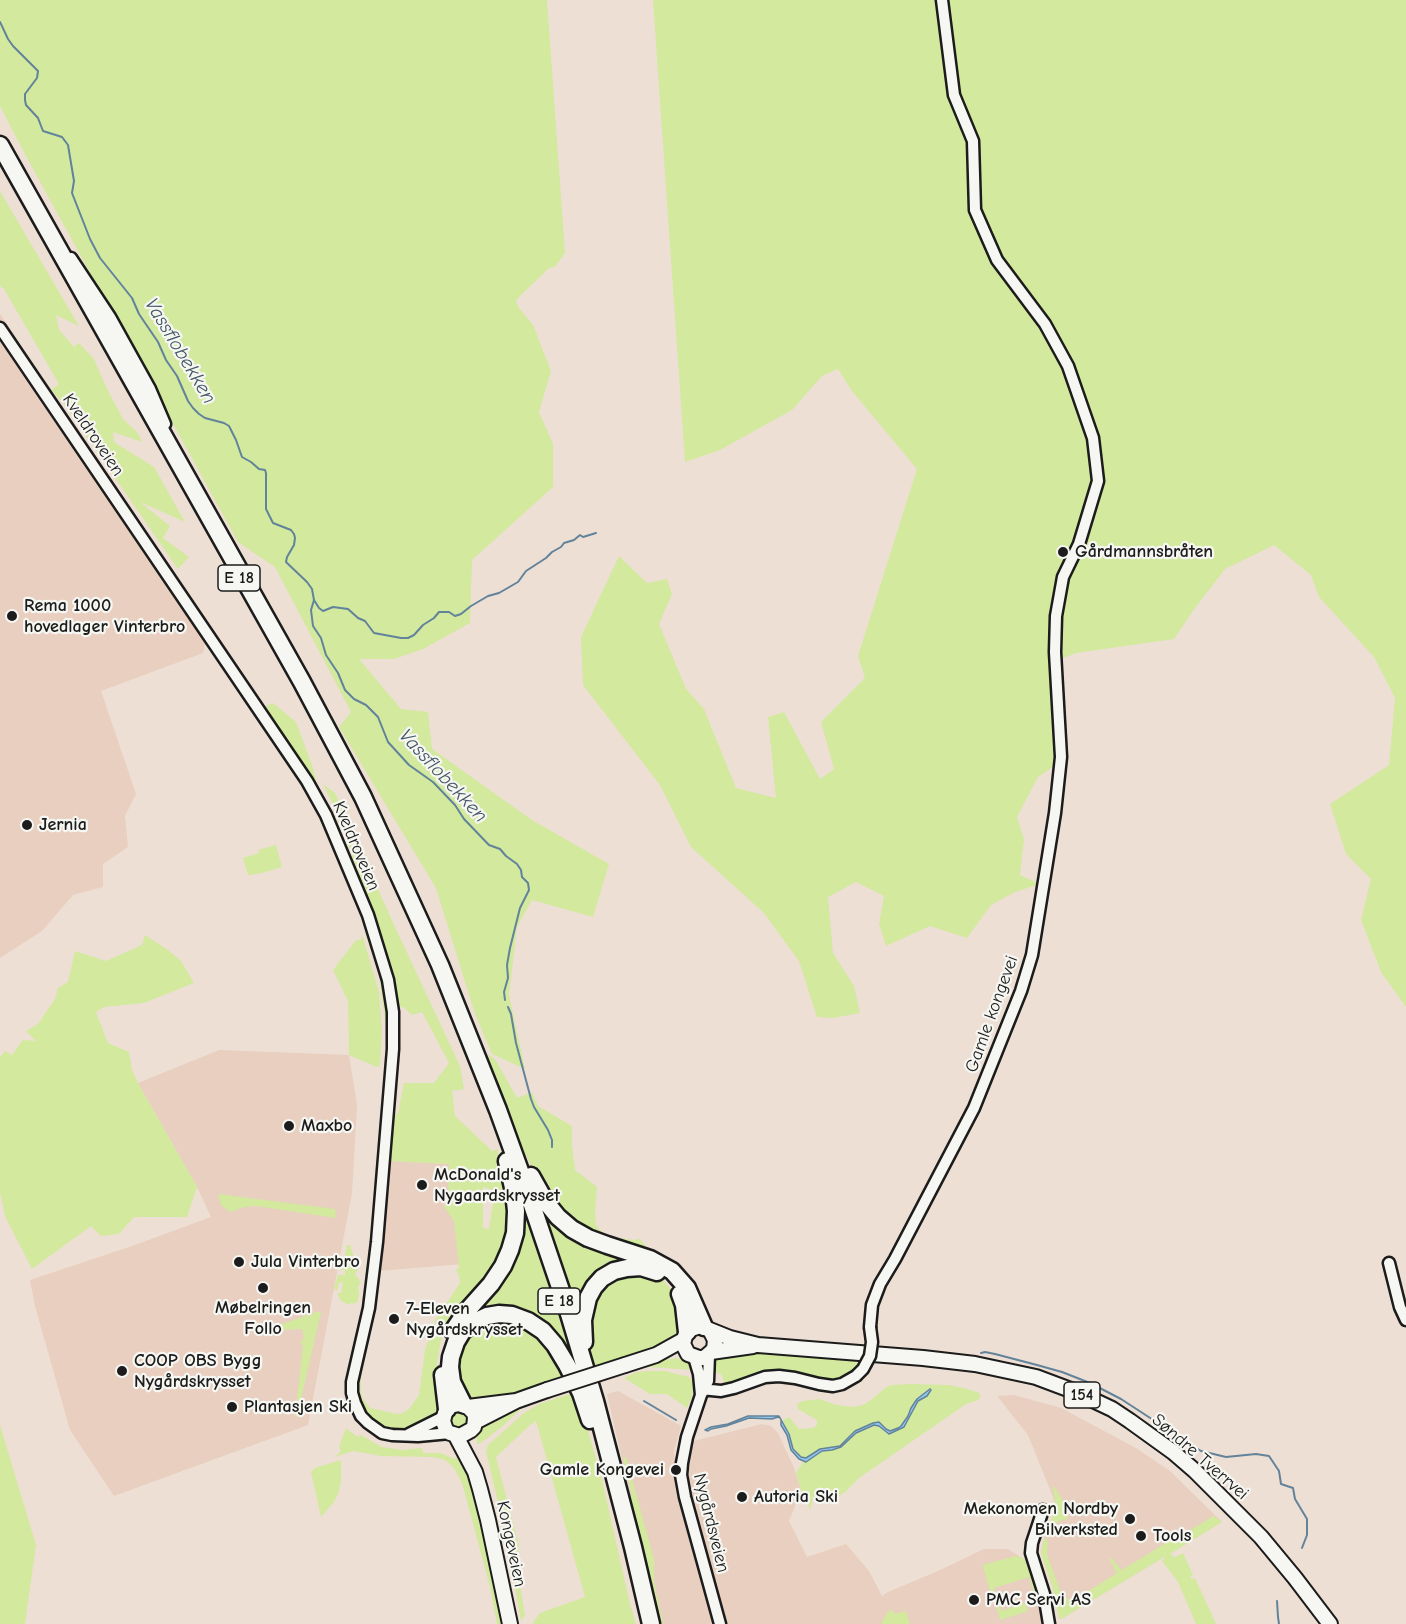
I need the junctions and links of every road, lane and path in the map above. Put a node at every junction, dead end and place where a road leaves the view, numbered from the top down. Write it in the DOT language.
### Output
graph roads {
  1 [pos="942,0"];
  2 [pos="0,145"];
  3 [pos="0,156"];
  4 [pos="0,328"];
  5 [pos="498,1110"];
  6 [pos="501,1134"];
  7 [pos="1389,1263"];
  8 [pos="1406,1320"];
  9 [pos="708,1330"];
  10 [pos="685,1336"];
  11 [pos="758,1346"];
  12 [pos="710,1354"];
  13 [pos="656,1355"];
  14 [pos="691,1356"];
  15 [pos="702,1391"];
  16 [pos="516,1401"];
  17 [pos="596,1401"];
  18 [pos="455,1409"];
  19 [pos="473,1426"];
  20 [pos="453,1434"];
  21 [pos="405,1436"];
  22 [pos="475,1472"];
  23 [pos="608,1472"];
  24 [pos="1043,1510"];
  25 [pos="510,1624"];
  26 [pos="644,1624"];
  27 [pos="651,1624"];
  28 [pos="720,1624"];
  29 [pos="1049,1624"];
  30 [pos="1330,1624"];
  1 -- 15 [label="street, Gamle kongevei, bridge"];
  2 -- 5 [label="highway, E 18"];
  3 -- 6 [label="highway, E 18"];
  4 -- 21 [label="street, Kveldroveien"];
  5 -- 9 [label="highway, E 18"];
  5 -- 17 [label="highway, E 18"];
  6 -- 18 [label="highway, E 18"];
  6 -- 23 [label="highway, E 18"];
  7 -- 8 [label="street"];
  9 -- 10 [label="main road, 154"];
  9 -- 11 [label="main road, 154"];
  9 -- 12 [label="main road"];
  10 -- 13 [label="main road, 154"];
  10 -- 14 [label="main road"];
  10 -- 17 [label="highway, E 18"];
  11 -- 12 [label="main road, 154"];
  11 -- 30 [label="main road, Søndre Tverrvei / 154"];
  12 -- 14 [label="main road, 154"];
  12 -- 15 [label="street, Nygårdsveien"];
  13 -- 14 [label="main road, 154"];
  13 -- 16 [label="main road, 154, bridge"];
  14 -- 15 [label="street"];
  15 -- 28 [label="street, Nygårdsveien"];
  16 -- 18 [label="main road, 154"];
  16 -- 19 [label="main road, 154"];
  17 -- 27 [label="highway, E 18"];
  18 -- 19 [label="main road"];
  18 -- 20 [label="main road"];
  18 -- 21 [label="street"];
  18 -- 23 [label="highway, E 18"];
  19 -- 20 [label="main road, 154"];
  19 -- 22 [label="main road, Kongeveien"];
  20 -- 21 [label="street, Kveldroveien"];
  20 -- 22 [label="main road, Kongeveien"];
  22 -- 25 [label="main road, Kongeveien"];
  23 -- 26 [label="highway, E 18"];
  24 -- 29 [label="street"];
}
